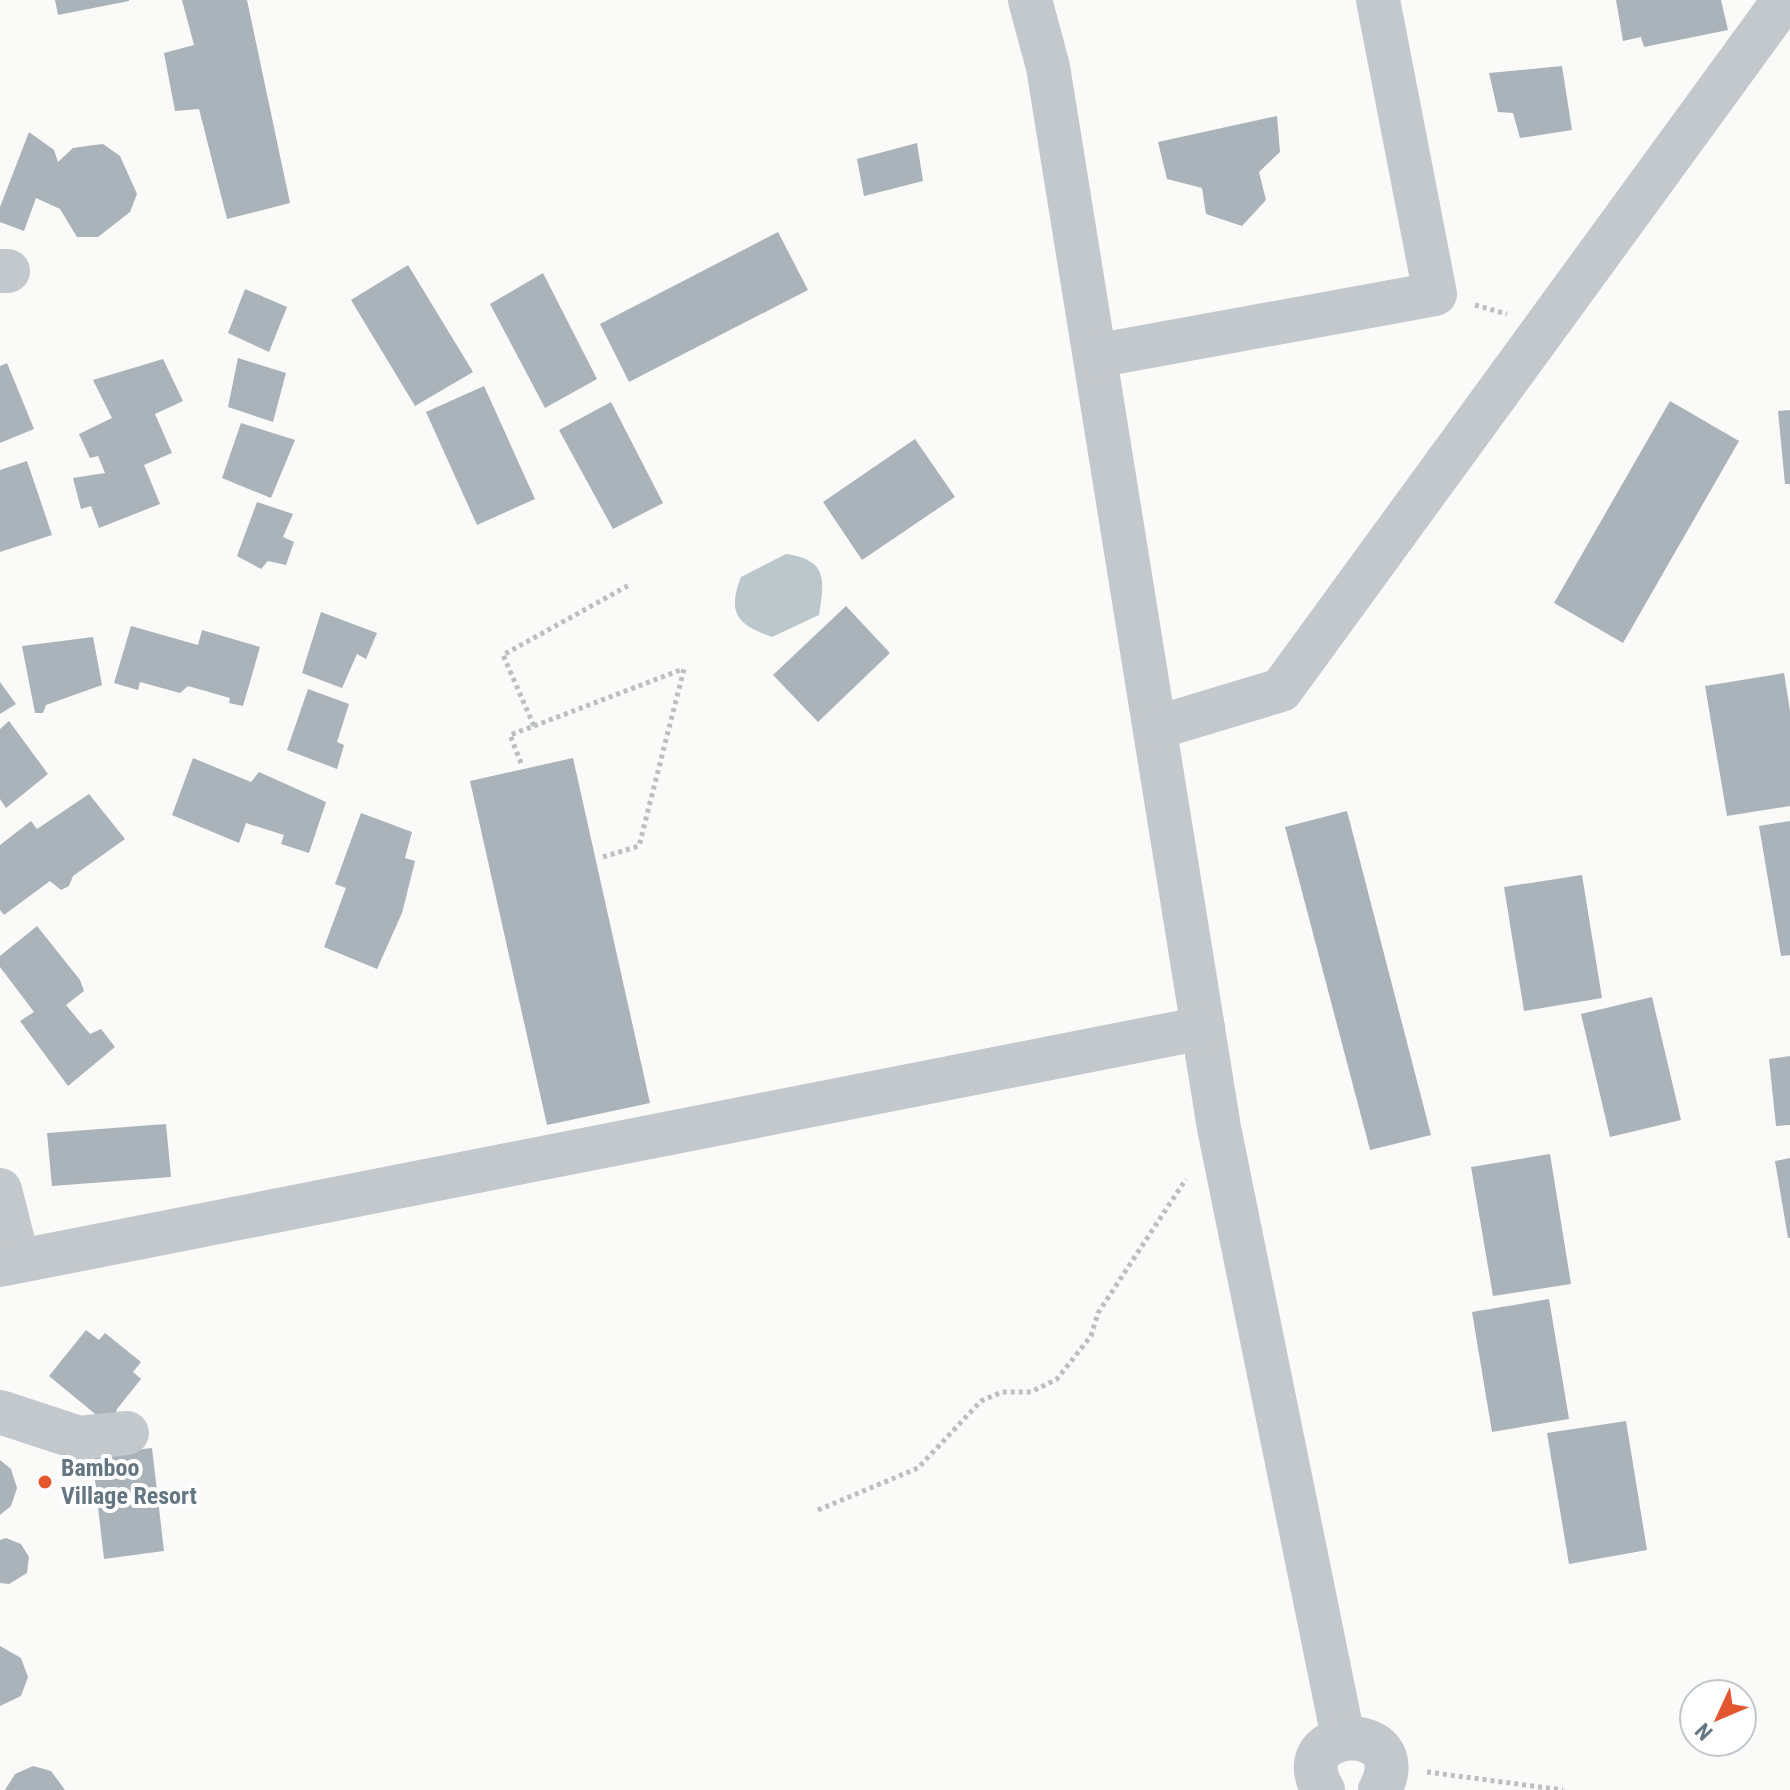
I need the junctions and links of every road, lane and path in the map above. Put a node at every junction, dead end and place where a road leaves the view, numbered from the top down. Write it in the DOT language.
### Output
graph roads {
  1 [pos="1030,0"];
  2 [pos="1378,0"];
  3 [pos="1784,0"];
  4 [pos="1435,294"];
  5 [pos="1547,325"];
  6 [pos="1095,356"];
  7 [pos="631,584"];
  8 [pos="534,726"];
  9 [pos="1155,728"];
  10 [pos="521,763"];
  11 [pos="603,857"];
  12 [pos="1203,1028"];
  13 [pos="1219,1128"];
  14 [pos="0,1190"];
  15 [pos="9,1263"];
  16 [pos="0,1412"];
  17 [pos="127,1433"];
  18 [pos="818,1510"];
  19 [pos="1343,1737"];
  20 [pos="1383,1778"];
  21 [pos="1323,1790"];
  22 [pos="1563,1790"];
  1 -- 6 [label="street"];
  2 -- 4 [label="street"];
  3 -- 5 [label="street"];
  4 -- 5 [label="path"];
  4 -- 6 [label="street"];
  5 -- 9 [label="street"];
  6 -- 9 [label="street"];
  7 -- 8 [label="path"];
  8 -- 10 [label="path"];
  8 -- 11 [label="path"];
  9 -- 12 [label="street"];
  12 -- 13 [label="street"];
  12 -- 15 [label="street"];
  13 -- 18 [label="path"];
  13 -- 19 [label="street"];
  14 -- 15 [label="street"];
  16 -- 17 [label="street"];
  19 -- 20 [label="street"];
  19 -- 21 [label="street"];
  20 -- 22 [label="path"];
}
